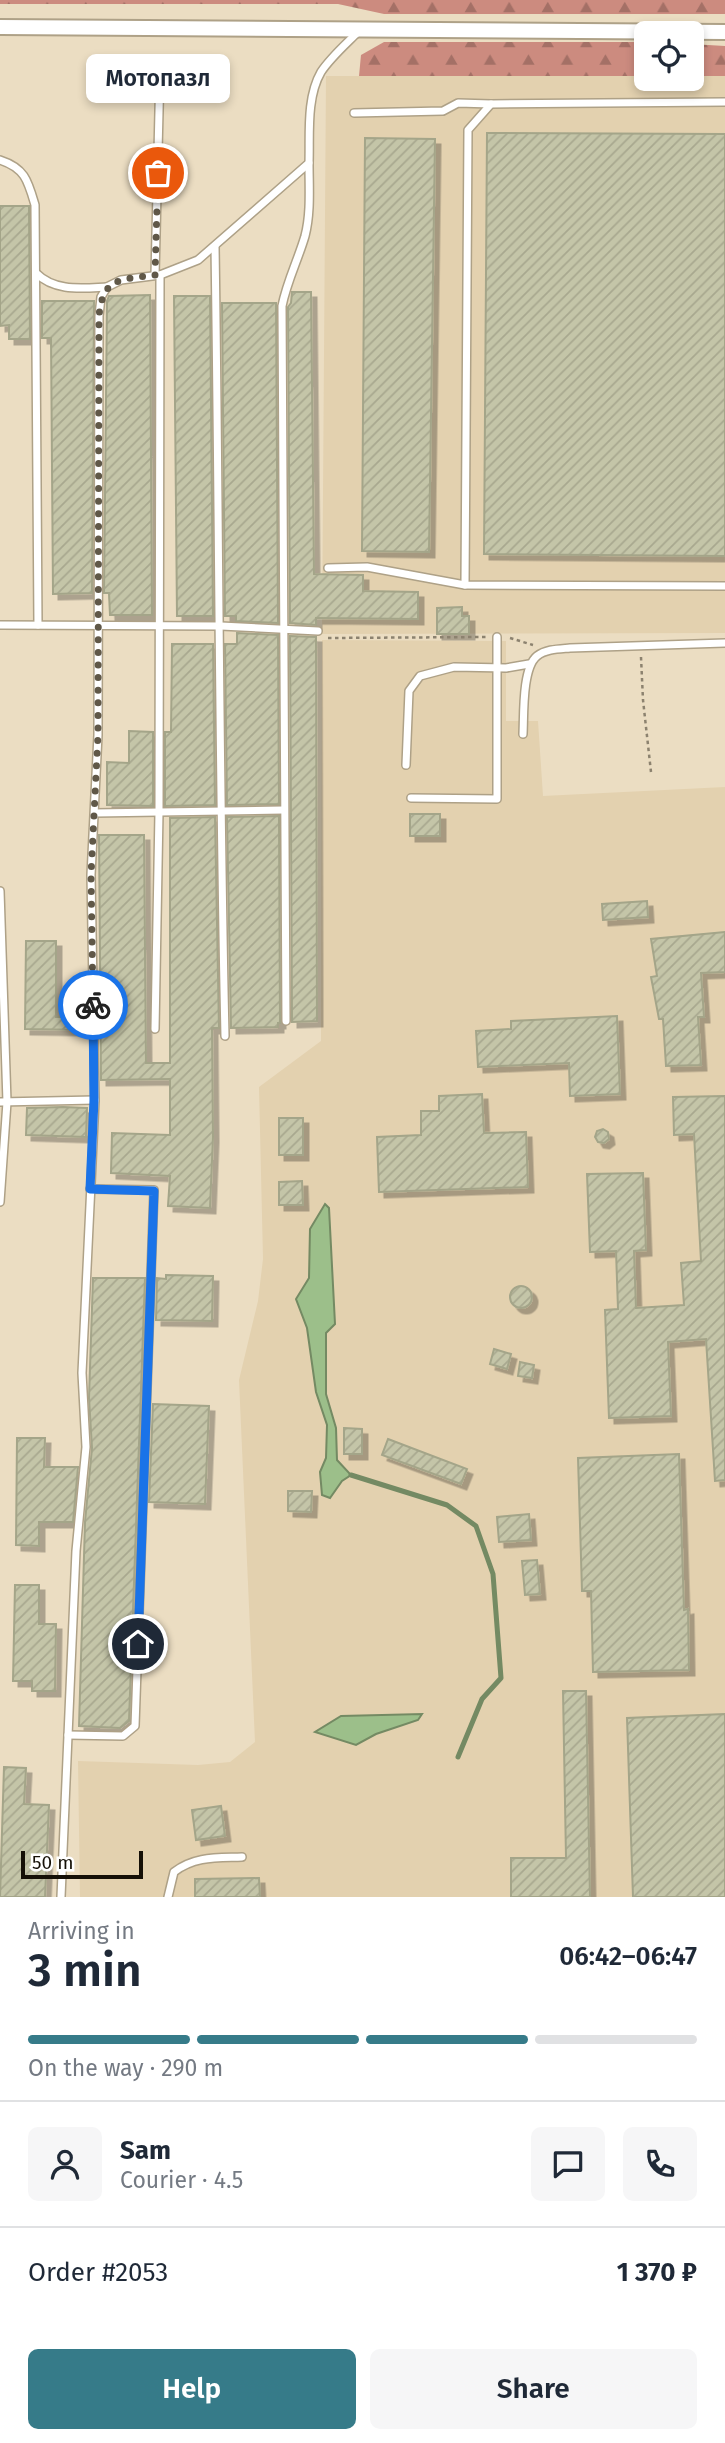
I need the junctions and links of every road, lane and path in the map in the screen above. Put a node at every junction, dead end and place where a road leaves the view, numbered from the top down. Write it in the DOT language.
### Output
graph roads {
  1 [pos="0,27"];
  2 [pos="358,31"];
  3 [pos="725,32"];
  4 [pos="160,70"];
  5 [pos="725,102"];
  6 [pos="491,104"];
  7 [pos="354,113"];
  8 [pos="0,160"];
  9 [pos="309,163"];
  10 [pos="215,246"];
  11 [pos="36,273"];
  12 [pos="158,275"];
  13 [pos="107,287"];
  14 [pos="328,568"];
  15 [pos="465,585"];
  16 [pos="725,586"];
  17 [pos="0,625"];
  18 [pos="38,625"];
  19 [pos="98,625"];
  20 [pos="159,626"];
  21 [pos="221,626"];
  22 [pos="283,630"];
  23 [pos="318,631"];
  24 [pos="497,637"];
  25 [pos="529,643"];
  26 [pos="725,643"];
  27 [pos="641,645"];
  28 [pos="529,664"];
  29 [pos="497,668"];
  30 [pos="523,734"];
  31 [pos="406,765"];
  32 [pos="651,772"];
  33 [pos="411,798"];
  34 [pos="283,810"];
  35 [pos="220,811"];
  36 [pos="159,812"];
  37 [pos="95,813"];
  38 [pos="0,891"];
  39 [pos="286,1021"];
  40 [pos="2,1027"];
  41 [pos="155,1029"];
  42 [pos="225,1037"];
  43 [pos="94,1100"];
  44 [pos="3,1102"];
  45 [pos="0,1180"];
  46 [pos="90,1189"];
  47 [pos="0,1202"];
  48 [pos="68,1735"];
  49 [pos="242,1857"];
  50 [pos="61,1897"];
  51 [pos="168,1897"];
  1 -- 2 [label="street"];
  2 -- 3 [label="street"];
  2 -- 9 [label="lane"];
  4 -- 12 [label="lane"];
  5 -- 6 [label="lane"];
  6 -- 7 [label="lane"];
  6 -- 15 [label="lane"];
  8 -- 11 [label="lane"];
  9 -- 10 [label="lane"];
  9 -- 22 [label="lane"];
  10 -- 12 [label="lane"];
  10 -- 21 [label="lane"];
  11 -- 13 [label="lane"];
  11 -- 18 [label="lane"];
  12 -- 13 [label="lane"];
  12 -- 20 [label="lane"];
  13 -- 19 [label="lane"];
  14 -- 15 [label="lane"];
  15 -- 16 [label="lane"];
  17 -- 18 [label="lane"];
  18 -- 19 [label="lane"];
  19 -- 20 [label="lane"];
  19 -- 37 [label="lane"];
  20 -- 21 [label="lane"];
  20 -- 36 [label="lane"];
  21 -- 22 [label="lane"];
  21 -- 35 [label="lane"];
  22 -- 23 [label="lane"];
  22 -- 34 [label="lane"];
  23 -- 24 [label="path"];
  24 -- 25 [label="path"];
  24 -- 29 [label="lane"];
  26 -- 27 [label="lane"];
  27 -- 28 [label="lane"];
  27 -- 32 [label="path"];
  28 -- 29 [label="lane"];
  28 -- 30 [label="lane"];
  29 -- 31 [label="lane"];
  29 -- 33 [label="lane"];
  34 -- 35 [label="lane"];
  34 -- 39 [label="lane"];
  35 -- 36 [label="lane"];
  35 -- 42 [label="lane"];
  36 -- 37 [label="lane"];
  36 -- 41 [label="lane"];
  37 -- 43 [label="lane"];
  38 -- 40 [label="lane"];
  40 -- 44 [label="lane"];
  43 -- 44 [label="lane"];
  43 -- 46 [label="lane"];
  44 -- 45 [label="lane"];
  45 -- 47 [label="lane"];
  46 -- 48 [label="lane"];
  46 -- 48 [label="lane"];
  48 -- 50 [label="lane"];
  49 -- 51 [label="lane"];
}
